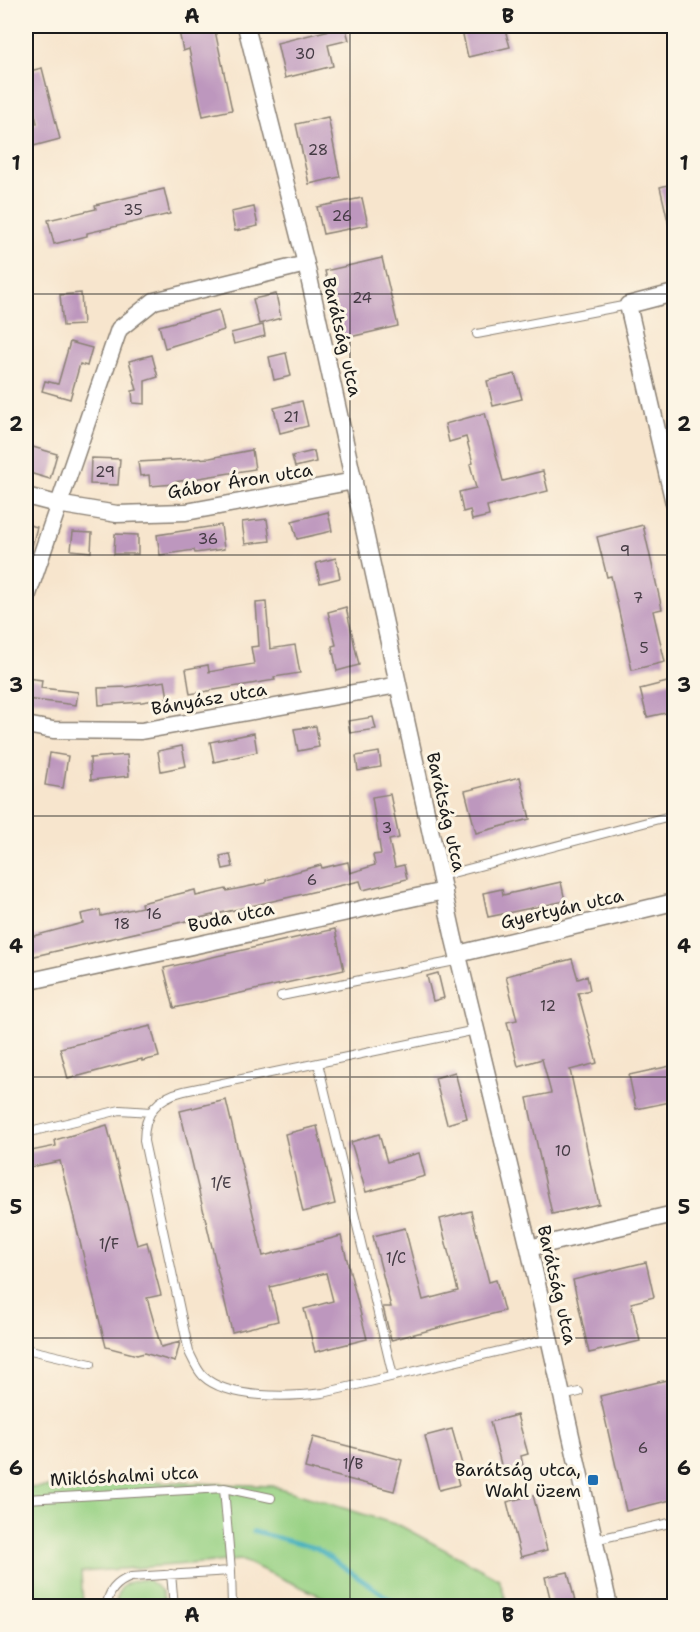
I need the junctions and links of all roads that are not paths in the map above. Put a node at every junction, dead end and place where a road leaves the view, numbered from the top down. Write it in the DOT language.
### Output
graph roads {
  1 [pos="246,26"];
  2 [pos="306,264"];
  3 [pos="675,293"];
  4 [pos="628,305"];
  5 [pos="477,334"];
  6 [pos="354,481"];
  7 [pos="26,496"];
  8 [pos="675,503"];
  9 [pos="57,504"];
  10 [pos="26,600"];
  11 [pos="398,686"];
  12 [pos="26,725"];
  13 [pos="675,815"];
  14 [pos="442,884"];
  15 [pos="675,903"];
  16 [pos="459,957"];
  17 [pos="26,982"];
  18 [pos="282,996"];
  19 [pos="476,1030"];
  20 [pos="318,1063"];
  21 [pos="151,1112"];
  22 [pos="26,1133"];
  23 [pos="675,1214"];
  24 [pos="529,1248"];
  25 [pos="550,1339"];
  26 [pos="26,1349"];
  27 [pos="91,1364"];
  28 [pos="393,1376"];
  29 [pos="579,1392"];
  30 [pos="562,1396"];
  31 [pos="224,1488"];
  32 [pos="26,1498"];
  33 [pos="271,1498"];
  34 [pos="675,1522"];
  35 [pos="594,1540"];
  36 [pos="231,1571"];
  37 [pos="171,1574"];
  38 [pos="107,1606"];
  39 [pos="174,1606"];
  40 [pos="232,1606"];
  41 [pos="609,1606"];
  1 -- 2 [label="street, Barátság utca"];
  2 -- 6 [label="street, Barátság utca"];
  2 -- 9 [label="street"];
  3 -- 4 [label="street"];
  4 -- 5 [label="lane"];
  4 -- 8 [label="street"];
  6 -- 9 [label="street, Gábor Áron utca"];
  6 -- 11 [label="street, Barátság utca"];
  7 -- 9 [label="street, Gábor Áron utca"];
  9 -- 10 [label="street"];
  11 -- 12 [label="street, Bányász utca"];
  11 -- 14 [label="street, Barátság utca"];
  13 -- 14 [label="lane"];
  14 -- 16 [label="street, Barátság utca"];
  14 -- 17 [label="street, Buda utca"];
  15 -- 16 [label="street, Gyertyán utca"];
  16 -- 18 [label="lane"];
  16 -- 19 [label="street, Barátság utca"];
  19 -- 20 [label="lane"];
  19 -- 24 [label="street, Barátság utca"];
  20 -- 21 [label="lane"];
  20 -- 28 [label="lane"];
  21 -- 22 [label="lane"];
  21 -- 28 [label="lane"];
  23 -- 24 [label="street"];
  24 -- 25 [label="street, Barátság utca"];
  25 -- 28 [label="lane"];
  25 -- 30 [label="street, Barátság utca"];
  26 -- 27 [label="lane"];
  29 -- 30 [label="lane"];
  30 -- 35 [label="street, Barátság utca"];
  31 -- 32 [label="lane, Miklóshalmi utca"];
  31 -- 33 [label="lane, Miklóshalmi utca"];
  31 -- 36 [label="lane"];
  34 -- 35 [label="lane"];
  35 -- 41 [label="street, Barátság utca"];
  36 -- 37 [label="lane"];
  36 -- 40 [label="lane"];
  37 -- 38 [label="lane"];
  37 -- 39 [label="lane"];
}
